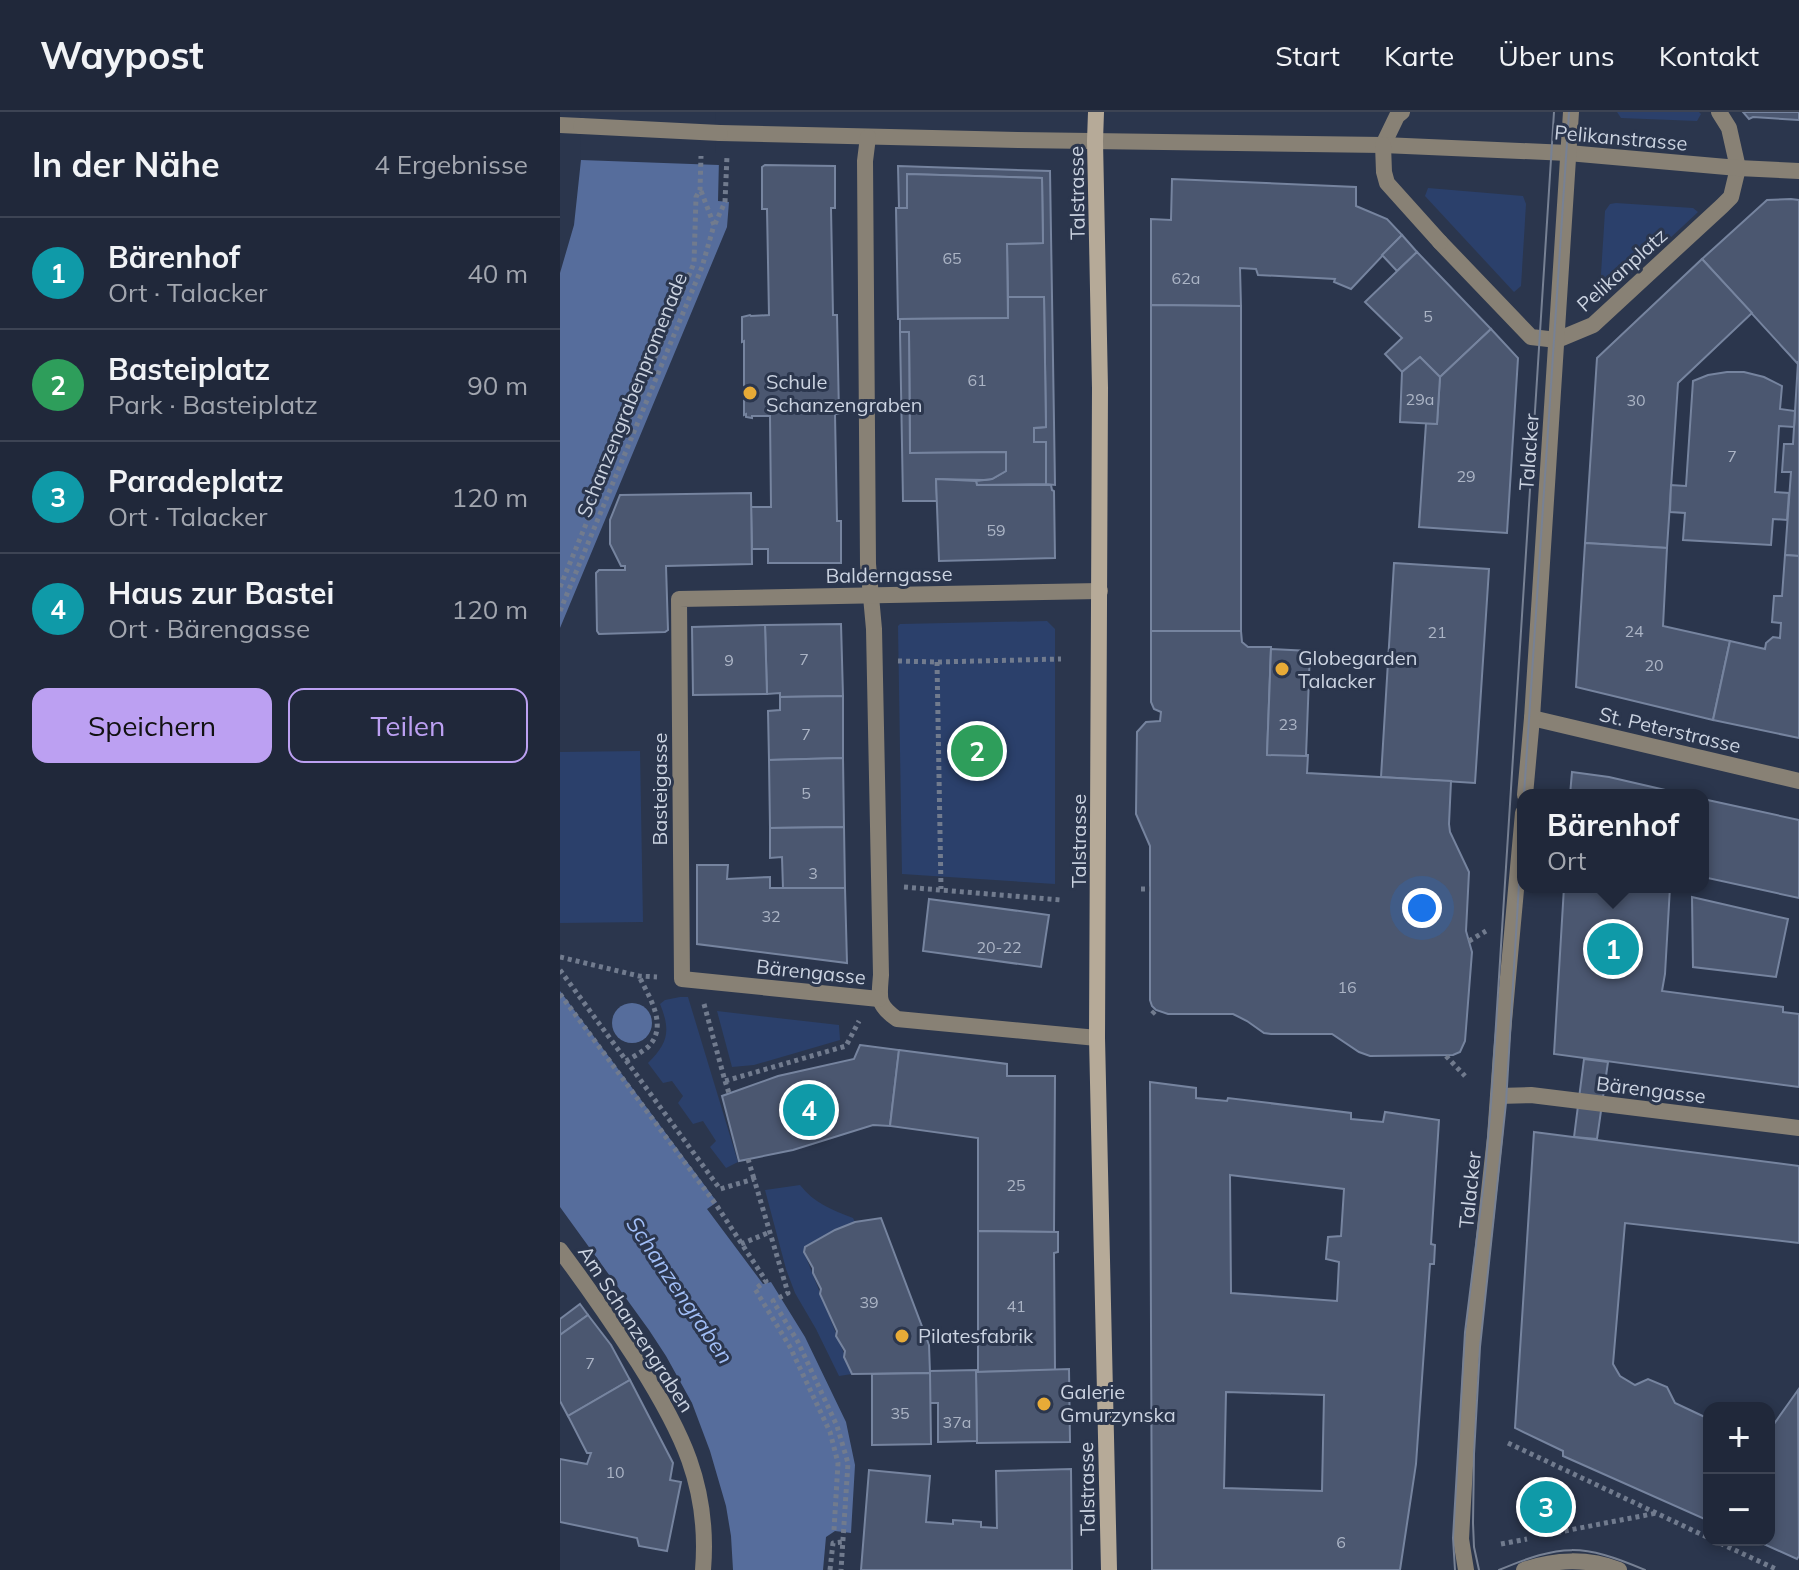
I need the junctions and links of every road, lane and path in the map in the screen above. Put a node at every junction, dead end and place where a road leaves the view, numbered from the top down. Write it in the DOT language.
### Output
graph roads {
  1 [pos="1096,112"];
  2 [pos="1402,112"];
  3 [pos="1571,112"];
  4 [pos="1719,112"];
  5 [pos="560,125"];
  6 [pos="868,137"];
  7 [pos="1095,141"];
  8 [pos="1383,145"];
  9 [pos="1568,153"];
  10 [pos="728,155"];
  11 [pos="701,166"];
  12 [pos="1738,168"];
  13 [pos="1799,171"];
  14 [pos="700,190"];
  15 [pos="714,225"];
  16 [pos="1557,340"];
  17 [pos="560,587"];
  18 [pos="1100,591"];
  19 [pos="871,595"];
  20 [pos="679,599"];
  21 [pos="560,611"];
  22 [pos="1061,659"];
  23 [pos="893,660"];
  24 [pos="937,662"];
  25 [pos="1532,718"];
  26 [pos="1799,781"];
  27 [pos="1526,789"];
  28 [pos="1517,881"];
  29 [pos="895,887"];
  30 [pos="941,889"];
  31 [pos="1141,889"];
  32 [pos="1150,889"];
  33 [pos="1061,900"];
  34 [pos="1486,931"];
  35 [pos="1469,941"];
  36 [pos="560,957"];
  37 [pos="560,970"];
  38 [pos="639,976"];
  39 [pos="690,979"];
  40 [pos="560,994"];
  41 [pos="879,999"];
  42 [pos="860,1020"];
  43 [pos="1097,1038"];
  44 [pos="1446,1056"];
  45 [pos="626,1061"];
  46 [pos="1465,1076"];
  47 [pos="725,1081"];
  48 [pos="729,1093"];
  49 [pos="1498,1096"];
  50 [pos="1799,1128"];
  51 [pos="748,1159"];
  52 [pos="754,1179"];
  53 [pos="770,1232"];
  54 [pos="741,1244"];
  55 [pos="560,1250"];
  56 [pos="1508,1443"];
  57 [pos="1657,1513"];
  58 [pos="834,1530"];
  59 [pos="1703,1535"];
  60 [pos="1541,1536"];
  61 [pos="1528,1539"];
  62 [pos="842,1542"];
  63 [pos="1501,1544"];
  64 [pos="1726,1546"];
  65 [pos="703,1570"];
  66 [pos="830,1570"];
  67 [pos="841,1570"];
  68 [pos="1109,1570"];
  69 [pos="1466,1570"];
  70 [pos="1524,1570"];
  71 [pos="1619,1570"];
  72 [pos="1778,1570"];
  1 -- 7 [label="street, Talstrasse"];
  2 -- 8 [label="street"];
  3 -- 9 [label="street, Talacker"];
  4 -- 12 [label="street"];
  5 -- 6 [label="street, Pelikanstrasse, bridge"];
  6 -- 7 [label="street, Pelikanstrasse"];
  6 -- 19 [label="street"];
  7 -- 8 [label="street, Pelikanstrasse"];
  7 -- 18 [label="street, Talstrasse"];
  8 -- 9 [label="street, Pelikanstrasse"];
  8 -- 16 [label="street"];
  9 -- 12 [label="street, Pelikanstrasse"];
  9 -- 16 [label="street, Talacker"];
  10 -- 15 [label="path, Schanzengrabenpromenade"];
  11 -- 14 [label="path"];
  12 -- 13 [label="street, Pelikanstrasse"];
  12 -- 16 [label="street, Pelikanplatz"];
  14 -- 15 [label="path"];
  14 -- 17 [label="path"];
  15 -- 21 [label="path, Schanzengrabenpromenade"];
  16 -- 25 [label="street, Talacker"];
  18 -- 19 [label="street, Balderngasse"];
  18 -- 43 [label="street, Talstrasse"];
  19 -- 20 [label="street, Balderngasse"];
  19 -- 41 [label="street"];
  20 -- 39 [label="street, Basteigasse"];
  22 -- 24 [label="path"];
  23 -- 24 [label="path"];
  24 -- 30 [label="path"];
  25 -- 26 [label="street, St. Peterstrasse"];
  25 -- 27 [label="street, Talacker"];
  28 -- 49 [label="street, Talacker"];
  29 -- 30 [label="path"];
  30 -- 33 [label="path"];
  31 -- 32 [label="path"];
  34 -- 35 [label="path"];
  36 -- 38 [label="path"];
  37 -- 45 [label="path"];
  38 -- 39 [label="path"];
  38 -- 45 [label="path"];
  39 -- 41 [label="street, Bärengasse"];
  39 -- 47 [label="path"];
  40 -- 54 [label="path"];
  41 -- 43 [label="street, Bärengasse"];
  42 -- 47 [label="path"];
  43 -- 68 [label="street, Talstrasse"];
  44 -- 46 [label="path"];
  45 -- 52 [label="path"];
  47 -- 48 [label="path"];
  49 -- 50 [label="street, Bärengasse"];
  49 -- 69 [label="street, Talacker"];
  51 -- 52 [label="path"];
  52 -- 53 [label="path"];
  53 -- 54 [label="path"];
  53 -- 62 [label="path"];
  54 -- 58 [label="path"];
  55 -- 65 [label="street, Am Schanzengraben"];
  56 -- 57 [label="path"];
  57 -- 59 [label="path"];
  57 -- 60 [label="path"];
  61 -- 63 [label="path"];
  62 -- 66 [label="path"];
  62 -- 67 [label="path"];
  64 -- 72 [label="path"];
  70 -- 71 [label="street"];
}
